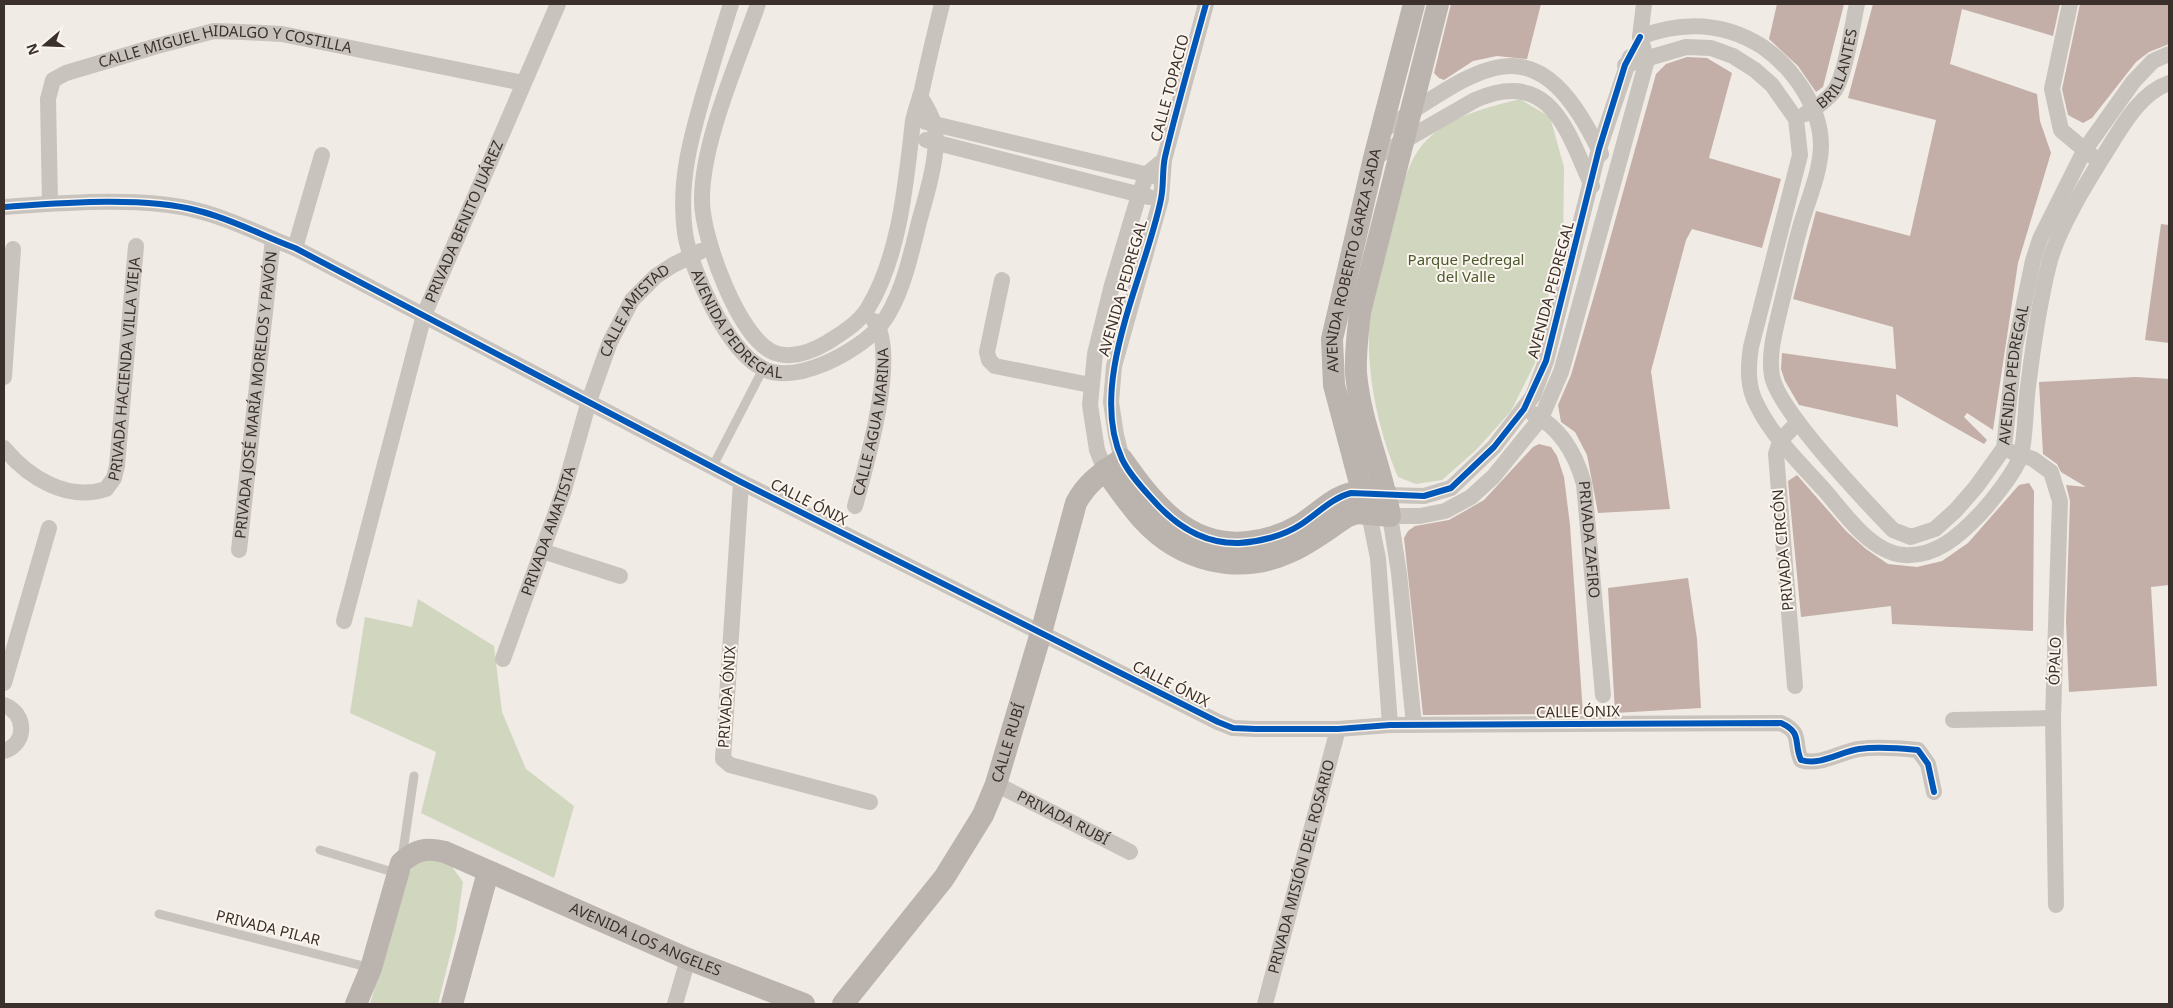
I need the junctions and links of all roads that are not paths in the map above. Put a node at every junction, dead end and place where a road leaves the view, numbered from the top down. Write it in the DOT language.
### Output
graph roads {
  1 [pos="558,4"];
  2 [pos="731,4"];
  3 [pos="758,4"];
  4 [pos="942,4"];
  5 [pos="1206,4"];
  6 [pos="1414,4"];
  7 [pos="1438,4"];
  8 [pos="1644,4"];
  9 [pos="1857,4"];
  10 [pos="2070,4"];
  11 [pos="1640,37"];
  12 [pos="2169,54"];
  13 [pos="1647,60"];
  14 [pos="1625,66"];
  15 [pos="2169,82"];
  16 [pos="523,83"];
  17 [pos="920,96"];
  18 [pos="1815,109"];
  19 [pos="1412,112"];
  20 [pos="1796,119"];
  21 [pos="914,120"];
  22 [pos="934,124"];
  23 [pos="1382,131"];
  24 [pos="912,137"];
  25 [pos="1402,142"];
  26 [pos="934,143"];
  27 [pos="1599,149"];
  28 [pos="2084,151"];
  29 [pos="322,155"];
  30 [pos="1374,158"];
  31 [pos="1164,160"];
  32 [pos="2100,161"];
  33 [pos="1147,174"];
  34 [pos="1164,179"];
  35 [pos="1614,181"];
  36 [pos="1592,184"];
  37 [pos="1139,195"];
  38 [pos="1161,200"];
  39 [pos="50,204"];
  40 [pos="4,206"];
  41 [pos="1605,214"];
  42 [pos="273,240"];
  43 [pos="136,246"];
  44 [pos="710,247"];
  45 [pos="295,248"];
  46 [pos="13,249"];
  47 [pos="691,256"];
  48 [pos="1002,280"];
  49 [pos="866,311"];
  50 [pos="424,315"];
  51 [pos="879,327"];
  52 [pos="763,369"];
  53 [pos="4,377"];
  54 [pos="1090,385"];
  55 [pos="589,401"];
  56 [pos="1524,409"];
  57 [pos="1541,418"];
  58 [pos="1798,422"];
  59 [pos="1780,441"];
  60 [pos="4,448"];
  61 [pos="2004,448"];
  62 [pos="2020,456"];
  63 [pos="1114,465"];
  64 [pos="713,466"];
  65 [pos="741,482"];
  66 [pos="1361,492"];
  67 [pos="855,506"];
  68 [pos="1382,508"];
  69 [pos="49,528"];
  70 [pos="238,550"];
  71 [pos="542,551"];
  72 [pos="620,576"];
  73 [pos="344,621"];
  74 [pos="1041,633"];
  75 [pos="503,659"];
  76 [pos="4,683"];
  77 [pos="1795,686"];
  78 [pos="1603,694"];
  79 [pos="4,705"];
  80 [pos="2053,718"];
  81 [pos="1952,720"];
  82 [pos="1390,725"];
  83 [pos="1414,725"];
  84 [pos="1338,729"];
  85 [pos="4,751"];
  86 [pos="414,776"];
  87 [pos="996,784"];
  88 [pos="1934,792"];
  89 [pos="870,802"];
  90 [pos="320,850"];
  91 [pos="1130,852"];
  92 [pos="399,868"];
  93 [pos="488,872"];
  94 [pos="2056,905"];
  95 [pos="159,914"];
  96 [pos="688,959"];
  97 [pos="371,968"];
  98 [pos="356,1004"];
  99 [pos="452,1004"];
  100 [pos="675,1004"];
  101 [pos="804,1004"];
  102 [pos="843,1004"];
  103 [pos="1265,1004"];
  1 -- 16 [label="street, PRIVADA BENITO JUÁREZ"];
  2 -- 47 [label="street, AVENIDA PEDREGAL"];
  3 -- 44 [label="street, AVENIDA PEDREGAL"];
  4 -- 17 [label="street, AVENIDA PEDREGAL"];
  5 -- 31 [label="street, CALLE TOPACIO"];
  6 -- 23 [label="street, AVENIDA ROBERTO GARZA SADA"];
  7 -- 19 [label="street, AVENIDA ROBERTO GARZA SADA"];
  8 -- 11 [label="street"];
  9 -- 18 [label="street, BRILLANTES"];
  10 -- 28 [label="street"];
  11 -- 13 [label="street"];
  11 -- 14 [label="street"];
  11 -- 18 [label="street, AVENIDA PEDREGAL"];
  12 -- 28 [label="street, AVENIDA PEDREGAL"];
  13 -- 14 [label="street, AVENIDA PEDREGAL"];
  13 -- 20 [label="street, AVENIDA PEDREGAL"];
  13 -- 35 [label="street, AVENIDA PEDREGAL"];
  14 -- 27 [label="street, AVENIDA PEDREGAL"];
  15 -- 32 [label="street, AVENIDA PEDREGAL"];
  16 -- 39 [label="street, CALLE MIGUEL HIDALGO Y COSTILLA"];
  16 -- 50 [label="street, PRIVADA BENITO JUÁREZ"];
  17 -- 21 [label="street, AVENIDA PEDREGAL"];
  17 -- 22 [label="street, AVENIDA PEDREGAL"];
  18 -- 20 [label="street, BRILLANTES"];
  18 -- 58 [label="street, AVENIDA PEDREGAL"];
  19 -- 23 [label="street"];
  19 -- 25 [label="street, AVENIDA ROBERTO GARZA SADA"];
  19 -- 27 [label="street"];
  20 -- 59 [label="street, AVENIDA PEDREGAL"];
  21 -- 22 [label="street"];
  21 -- 24 [label="street, AVENIDA PEDREGAL"];
  22 -- 26 [label="street, AVENIDA PEDREGAL"];
  22 -- 33 [label="street"];
  23 -- 30 [label="street, AVENIDA ROBERTO GARZA SADA"];
  24 -- 26 [label="street"];
  24 -- 49 [label="street, AVENIDA PEDREGAL"];
  25 -- 30 [label="street"];
  25 -- 36 [label="street"];
  25 -- 68 [label="street, AVENIDA ROBERTO GARZA SADA"];
  26 -- 37 [label="street"];
  26 -- 51 [label="street, AVENIDA PEDREGAL"];
  27 -- 35 [label="street"];
  27 -- 36 [label="street, AVENIDA PEDREGAL"];
  28 -- 32 [label="street"];
  28 -- 61 [label="street, AVENIDA PEDREGAL"];
  29 -- 45 [label="street"];
  30 -- 66 [label="street, AVENIDA ROBERTO GARZA SADA"];
  31 -- 33 [label="street, CALLE TOPACIO"];
  31 -- 34 [label="street, CALLE TOPACIO"];
  32 -- 62 [label="street, AVENIDA PEDREGAL"];
  33 -- 34 [label="street"];
  33 -- 37 [label="street, AVENIDA PEDREGAL"];
  34 -- 38 [label="street, AVENIDA PEDREGAL"];
  35 -- 41 [label="street, AVENIDA PEDREGAL"];
  36 -- 41 [label="street"];
  36 -- 56 [label="street, AVENIDA PEDREGAL"];
  37 -- 38 [label="street"];
  37 -- 54 [label="street, AVENIDA PEDREGAL"];
  38 -- 63 [label="street, AVENIDA PEDREGAL"];
  39 -- 40 [label="street, CALLE ÓNIX"];
  39 -- 42 [label="street, CALLE ÓNIX"];
  41 -- 57 [label="street, AVENIDA PEDREGAL"];
  42 -- 45 [label="street, CALLE ÓNIX"];
  42 -- 70 [label="street, PRIVADA JOSÉ MARÍA MORELOS Y PAVÓN"];
  43 -- 60 [label="street, PRIVADA HACIENDA VILLA VIEJA"];
  44 -- 47 [label="street, CALLE AMISTAD"];
  44 -- 49 [label="street, AVENIDA PEDREGAL"];
  45 -- 50 [label="street, CALLE ÓNIX"];
  46 -- 53 [label="street"];
  47 -- 52 [label="street, AVENIDA PEDREGAL"];
  47 -- 55 [label="street, CALLE AMISTAD"];
  48 -- 54 [label="street"];
  49 -- 51 [label="street, CALLE AGUA MARINA"];
  50 -- 55 [label="street, CALLE ÓNIX"];
  50 -- 73 [label="street, PRIVADA BENITO JUÁREZ"];
  51 -- 52 [label="street, AVENIDA PEDREGAL"];
  51 -- 67 [label="street, CALLE AGUA MARINA"];
  52 -- 64 [label="lane"];
  54 -- 63 [label="street, AVENIDA PEDREGAL"];
  55 -- 64 [label="street, CALLE ÓNIX"];
  55 -- 71 [label="street, PRIVADA AMATISTA"];
  56 -- 57 [label="street, PRIVADA ZAFIRO"];
  56 -- 68 [label="street, AVENIDA PEDREGAL"];
  57 -- 68 [label="street, AVENIDA PEDREGAL"];
  57 -- 78 [label="street, PRIVADA ZAFIRO"];
  58 -- 59 [label="street"];
  58 -- 61 [label="street, AVENIDA PEDREGAL"];
  59 -- 62 [label="street, AVENIDA PEDREGAL"];
  59 -- 77 [label="street, PRIVADA CIRCÓN"];
  61 -- 62 [label="street, ÓPALO"];
  62 -- 80 [label="street, ÓPALO"];
  63 -- 66 [label="street, AVENIDA PEDREGAL"];
  63 -- 68 [label="street, AVENIDA PEDREGAL"];
  63 -- 74 [label="street, CALLE RUBÍ"];
  64 -- 65 [label="street, CALLE ÓNIX"];
  65 -- 74 [label="street, CALLE ÓNIX"];
  65 -- 89 [label="street, PRIVADA ÓNIX"];
  66 -- 68 [label="street, AVENIDA ROBERTO GARZA SADA"];
  68 -- 82 [label="street, AVENIDA ROBERTO GARZA SADA"];
  68 -- 83 [label="street, AVENIDA ROBERTO GARZA SADA"];
  69 -- 76 [label="street"];
  71 -- 72 [label="street"];
  71 -- 75 [label="street, PRIVADA AMATISTA"];
  74 -- 84 [label="street, CALLE ÓNIX"];
  74 -- 87 [label="street, CALLE RUBÍ"];
  79 -- 85 [label="street"];
  80 -- 81 [label="street"];
  80 -- 94 [label="street, ÓPALO"];
  82 -- 83 [label="street, CALLE ÓNIX"];
  82 -- 84 [label="street, CALLE ÓNIX"];
  83 -- 88 [label="street, CALLE ÓNIX"];
  84 -- 103 [label="street, PRIVADA MISIÓN DEL ROSARIO"];
  86 -- 92 [label="lane"];
  87 -- 91 [label="street, PRIVADA RUBÍ"];
  87 -- 102 [label="street, CALLE RUBÍ"];
  90 -- 92 [label="lane"];
  92 -- 93 [label="street, AVENIDA LOS ANGELES"];
  92 -- 97 [label="street"];
  93 -- 96 [label="street, AVENIDA LOS ANGELES"];
  93 -- 99 [label="street"];
  95 -- 97 [label="lane, PRIVADA PILAR"];
  96 -- 100 [label="street"];
  96 -- 101 [label="street, AVENIDA LOS ANGELES"];
  97 -- 98 [label="street"];
}
